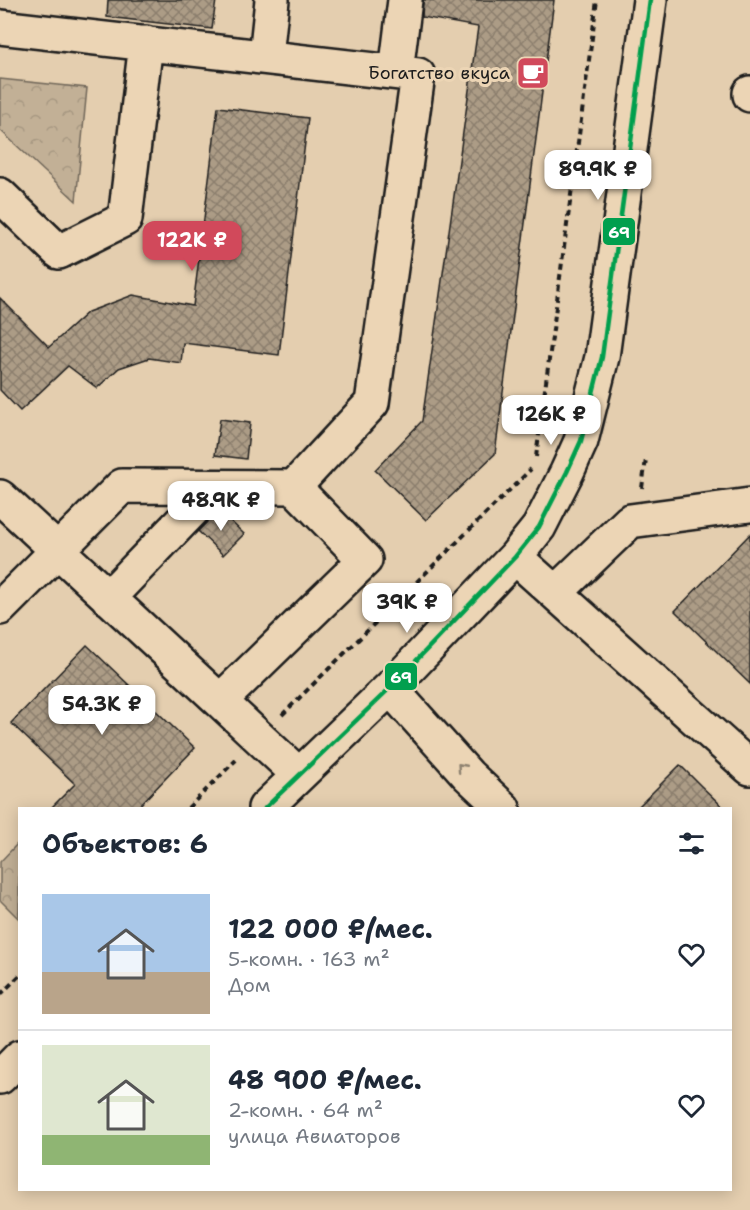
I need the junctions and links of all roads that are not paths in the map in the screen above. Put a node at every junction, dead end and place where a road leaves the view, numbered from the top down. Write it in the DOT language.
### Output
graph roads {
  1 [pos="272,0"];
  2 [pos="405,0"];
  3 [pos="650,0"];
  4 [pos="0,27"];
  5 [pos="146,43"];
  6 [pos="266,56"];
  7 [pos="396,72"];
  8 [pos="0,195"];
  9 [pos="215,487"];
  10 [pos="294,487"];
  11 [pos="0,497"];
  12 [pos="750,505"];
  13 [pos="57,552"];
  14 [pos="515,557"];
  15 [pos="555,592"];
  16 [pos="108,598"];
  17 [pos="0,608"];
  18 [pos="390,688"];
  19 [pos="220,700"];
  20 [pos="750,768"];
  21 [pos="298,775"];
  22 [pos="266,807"];
  23 [pos="502,807"];
  24 [pos="18,1059"];
  25 [pos="0,1077"];
  1 -- 6 [label="street"];
  2 -- 7 [label="street"];
  3 -- 14 [label="street"];
  4 -- 5 [label="street"];
  5 -- 6 [label="street"];
  5 -- 8 [label="street"];
  6 -- 7 [label="street"];
  7 -- 10 [label="street"];
  9 -- 10 [label="street"];
  9 -- 13 [label="street"];
  9 -- 16 [label="street"];
  10 -- 19 [label="street"];
  11 -- 13 [label="street"];
  12 -- 15 [label="street"];
  13 -- 16 [label="street"];
  13 -- 17 [label="street"];
  14 -- 15 [label="street"];
  14 -- 18 [label="street"];
  15 -- 20 [label="street"];
  16 -- 19 [label="street"];
  18 -- 21 [label="street"];
  23 -- 18 [label="street, one-way"];
  19 -- 21 [label="street"];
  21 -- 22 [label="street"];
  24 -- 25 [label="street"];
}
